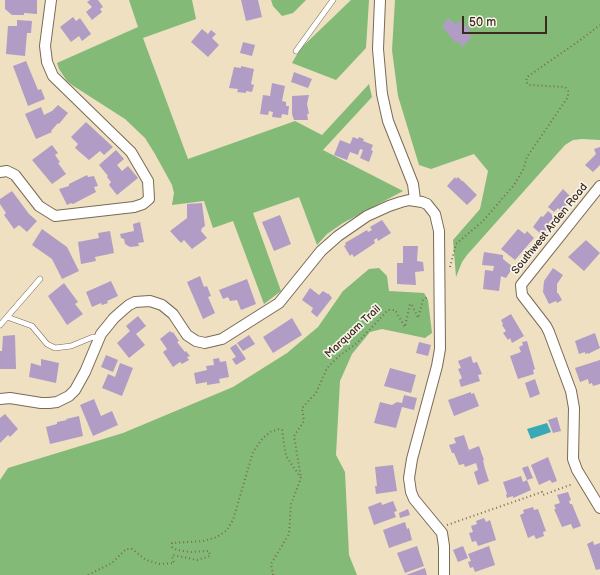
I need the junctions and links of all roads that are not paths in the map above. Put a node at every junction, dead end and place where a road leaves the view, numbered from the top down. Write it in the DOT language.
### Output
graph roads {
  1 [pos="51,0"];
  2 [pos="333,0"];
  3 [pos="380,0"];
  4 [pos="296,52"];
  5 [pos="0,172"];
  6 [pos="600,186"];
  7 [pos="415,200"];
  8 [pos="40,279"];
  9 [pos="7,317"];
  10 [pos="0,325"];
  11 [pos="99,338"];
  12 [pos="0,399"];
  13 [pos="600,508"];
  14 [pos="444,575"];
  1 -- 5 [label="street"];
  2 -- 4 [label="lane"];
  3 -- 7 [label="street"];
  6 -- 13 [label="street, Southwest Arden Road"];
  7 -- 11 [label="street"];
  7 -- 14 [label="street"];
  8 -- 9 [label="lane"];
  9 -- 10 [label="lane"];
  9 -- 11 [label="lane"];
  11 -- 12 [label="street"];
}
